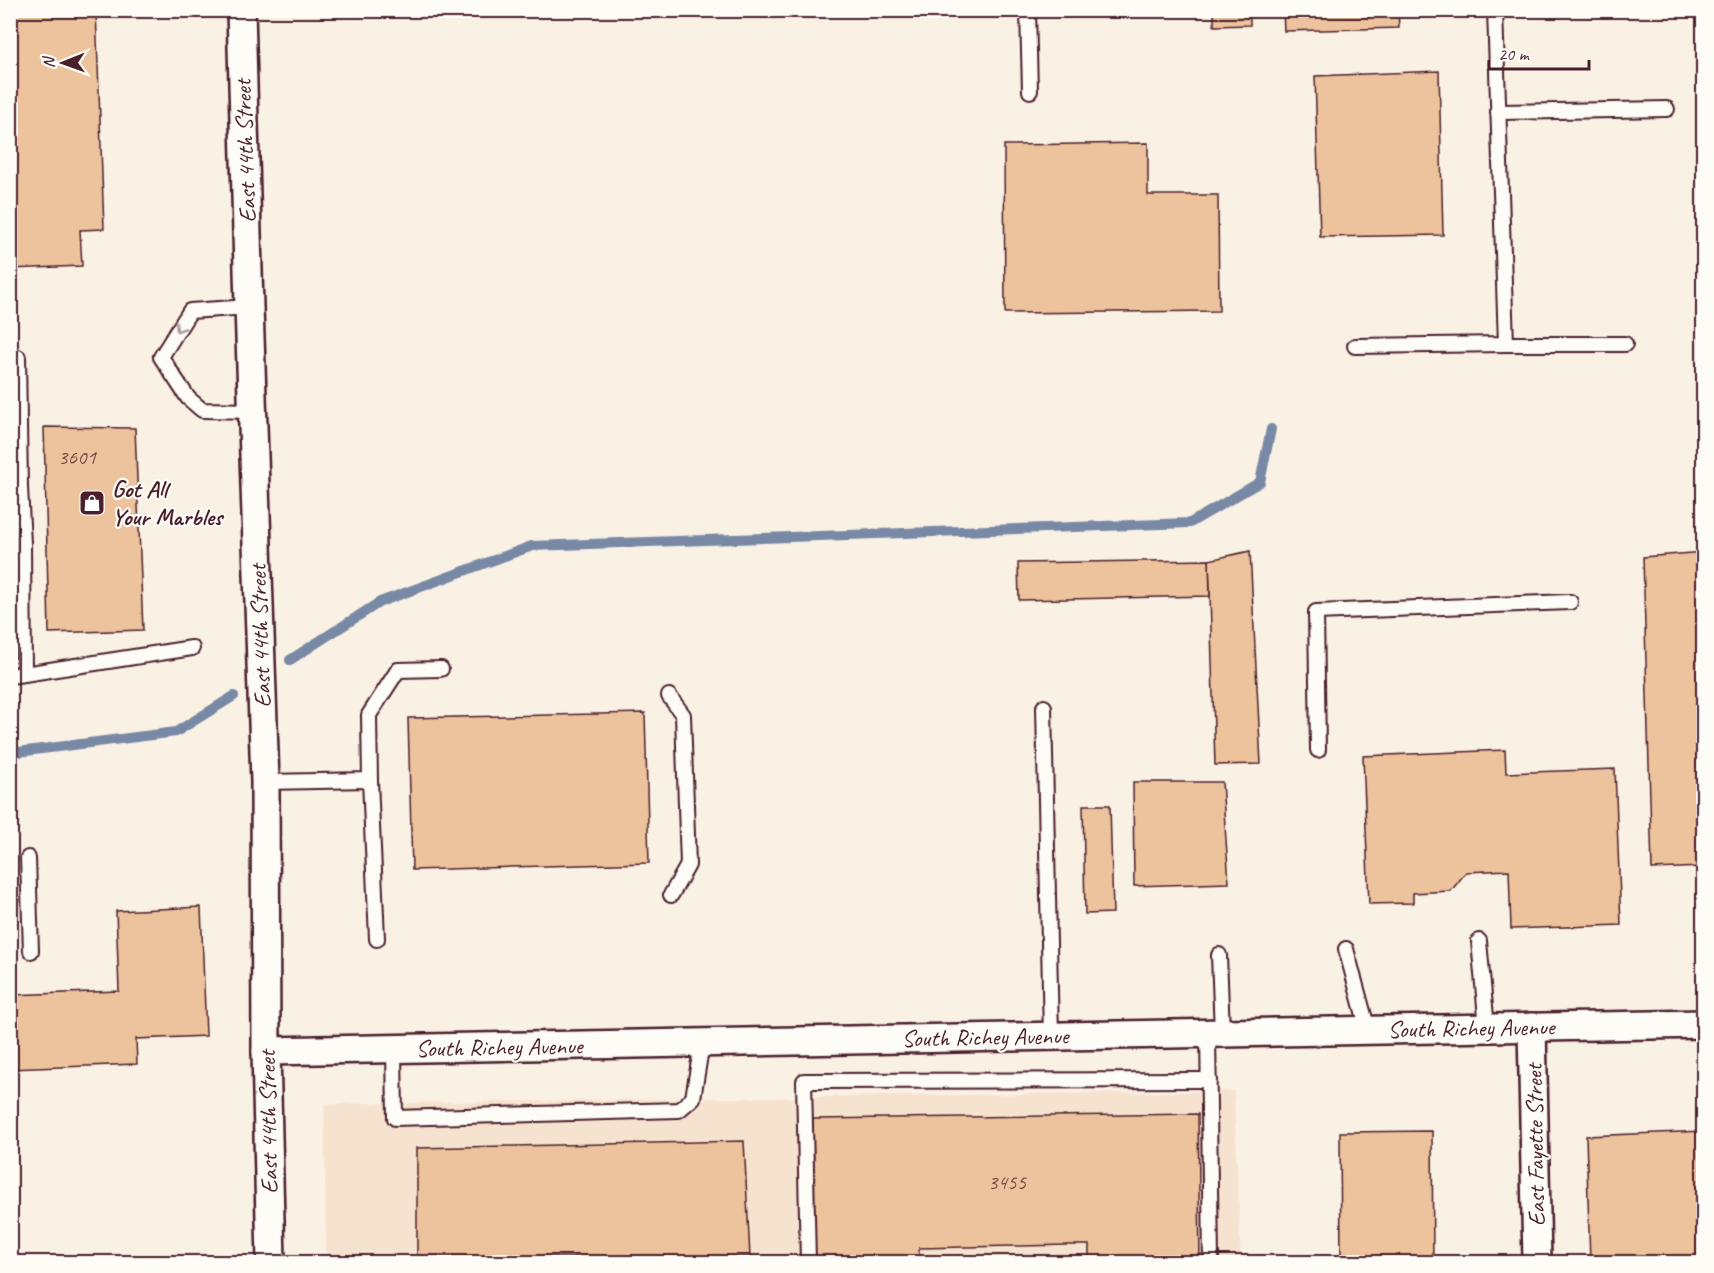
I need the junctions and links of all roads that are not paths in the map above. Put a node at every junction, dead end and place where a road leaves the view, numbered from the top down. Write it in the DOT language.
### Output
graph roads {
  1 [pos="241,10"];
  2 [pos="1028,10"];
  3 [pos="1495,10"];
  4 [pos="1030,91"];
  5 [pos="1667,109"];
  6 [pos="1498,112"];
  7 [pos="249,307"];
  8 [pos="1506,344"];
  9 [pos="1625,344"];
  10 [pos="1355,346"];
  11 [pos="18,357"];
  12 [pos="253,411"];
  13 [pos="1570,602"];
  14 [pos="192,648"];
  15 [pos="441,669"];
  16 [pos="17,675"];
  17 [pos="669,696"];
  18 [pos="1044,707"];
  19 [pos="1318,750"];
  20 [pos="370,780"];
  21 [pos="265,782"];
  22 [pos="28,858"];
  23 [pos="671,895"];
  24 [pos="377,939"];
  25 [pos="1479,942"];
  26 [pos="1346,949"];
  27 [pos="31,951"];
  28 [pos="1219,955"];
  29 [pos="1704,1024"];
  30 [pos="1533,1027"];
  31 [pos="1487,1028"];
  32 [pos="1368,1030"];
  33 [pos="1215,1033"];
  34 [pos="1051,1036"];
  35 [pos="702,1043"];
  36 [pos="394,1048"];
  37 [pos="267,1051"];
  38 [pos="1209,1080"];
  39 [pos="271,1263"];
  40 [pos="808,1263"];
  41 [pos="1211,1263"];
  42 [pos="1537,1263"];
  1 -- 7 [label="street, East 44th Street"];
  2 -- 4 [label="lane"];
  3 -- 6 [label="lane"];
  5 -- 6 [label="lane"];
  6 -- 8 [label="lane"];
  7 -- 12 [label="street, East 44th Street"];
  7 -- 12 [label="lane, one-way"];
  8 -- 9 [label="lane"];
  8 -- 10 [label="lane"];
  11 -- 16 [label="lane"];
  12 -- 21 [label="street, East 44th Street"];
  13 -- 19 [label="lane"];
  14 -- 16 [label="lane"];
  15 -- 20 [label="lane"];
  17 -- 23 [label="lane"];
  18 -- 34 [label="lane"];
  20 -- 21 [label="lane"];
  20 -- 24 [label="lane"];
  21 -- 37 [label="street, East 44th Street"];
  22 -- 27 [label="lane"];
  25 -- 31 [label="lane"];
  26 -- 32 [label="lane"];
  28 -- 33 [label="lane"];
  29 -- 30 [label="street, South Richey Avenue"];
  30 -- 31 [label="street, South Richey Avenue"];
  30 -- 42 [label="street, East Fayette Street"];
  31 -- 32 [label="street, South Richey Avenue"];
  32 -- 33 [label="street, South Richey Avenue"];
  33 -- 34 [label="street, South Richey Avenue"];
  33 -- 38 [label="lane"];
  34 -- 35 [label="street, South Richey Avenue"];
  35 -- 36 [label="street, South Richey Avenue"];
  35 -- 36 [label="lane"];
  36 -- 37 [label="street, South Richey Avenue"];
  37 -- 39 [label="street, East 44th Street"];
  38 -- 40 [label="lane"];
  38 -- 41 [label="lane"];
}
